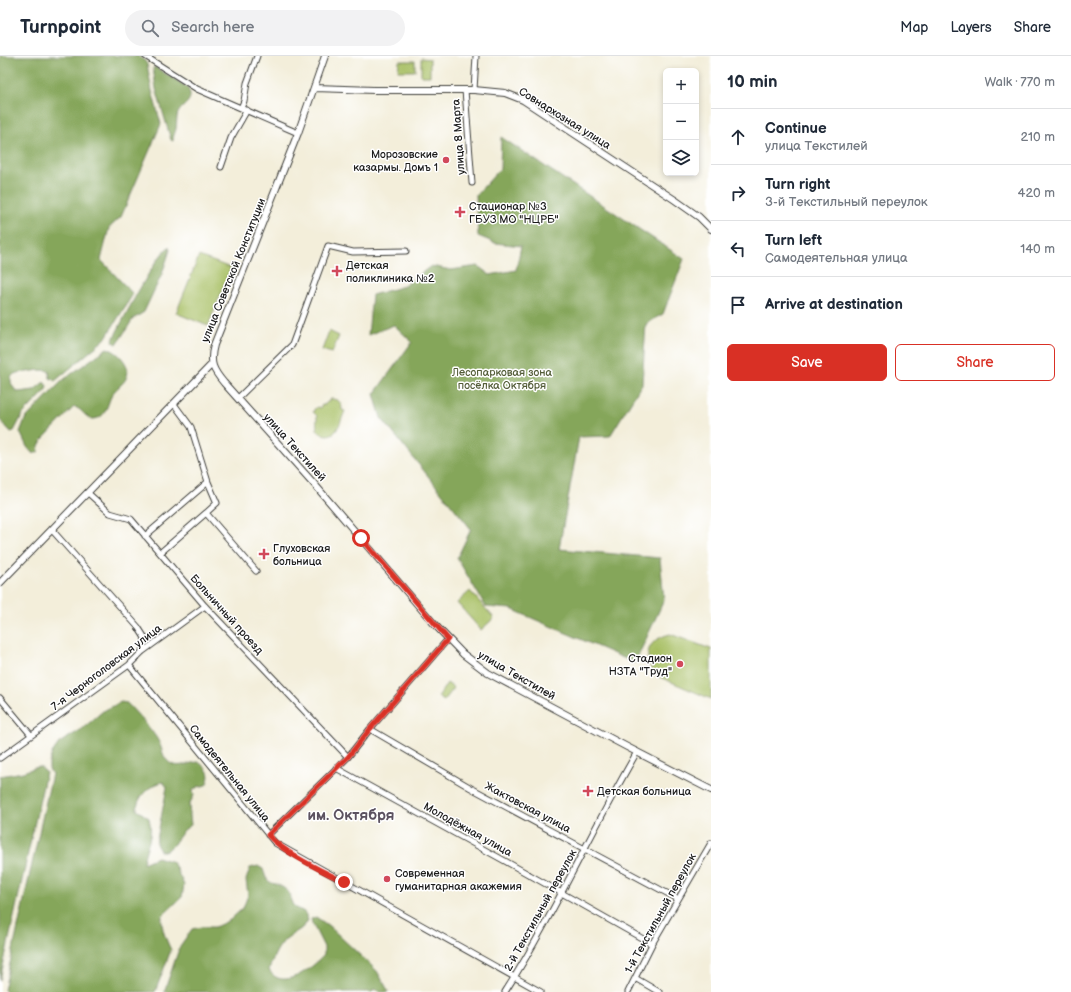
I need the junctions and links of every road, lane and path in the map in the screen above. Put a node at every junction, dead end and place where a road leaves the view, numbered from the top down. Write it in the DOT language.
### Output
graph roads {
  1 [pos="145,56"];
  2 [pos="257,56"];
  3 [pos="325,56"];
  4 [pos="476,56"];
  5 [pos="315,88"];
  6 [pos="465,90"];
  7 [pos="474,90"];
  8 [pos="241,108"];
  9 [pos="247,110"];
  10 [pos="298,133"];
  11 [pos="221,167"];
  12 [pos="472,183"];
  13 [pos="711,229"];
  14 [pos="406,251"];
  15 [pos="212,364"];
  16 [pos="238,398"];
  17 [pos="174,404"];
  18 [pos="208,482"];
  19 [pos="88,494"];
  20 [pos="206,512"];
  21 [pos="52,530"];
  22 [pos="145,536"];
  23 [pos="160,553"];
  24 [pos="256,570"];
  25 [pos="0,583"];
  26 [pos="205,606"];
  27 [pos="448,639"];
  28 [pos="142,652"];
  29 [pos="129,665"];
  30 [pos="0,698"];
  31 [pos="370,729"];
  32 [pos="31,735"];
  33 [pos="637,752"];
  34 [pos="348,757"];
  35 [pos="0,758"];
  36 [pos="336,768"];
  37 [pos="711,790"];
  38 [pos="268,835"];
  39 [pos="711,843"];
  40 [pos="585,848"];
  41 [pos="562,893"];
  42 [pos="678,899"];
  43 [pos="652,944"];
  44 [pos="514,977"];
  45 [pos="635,978"];
  46 [pos="505,992"];
  47 [pos="541,992"];
  48 [pos="628,992"];
  49 [pos="659,992"];
  1 -- 8 [label="street"];
  2 -- 8 [label="street"];
  3 -- 5 [label="street, улица Советской Конституции"];
  4 -- 7 [label="street, улица 8 Марта"];
  5 -- 6 [label="street, Совнархозная улица"];
  5 -- 10 [label="street, улица Советской Конституции"];
  6 -- 7 [label="street, Совнархозная улица"];
  6 -- 12 [label="street, улица 8 Марта"];
  7 -- 13 [label="street, Совнархозная улица"];
  8 -- 9 [label="street"];
  9 -- 10 [label="street"];
  9 -- 11 [label="street"];
  10 -- 15 [label="street, улица Советской Конституции"];
  14 -- 16 [label="street"];
  15 -- 16 [label="street, улица Текстилей"];
  15 -- 17 [label="street"];
  16 -- 27 [label="street, улица Текстилей"];
  17 -- 18 [label="street"];
  17 -- 19 [label="street"];
  18 -- 20 [label="street"];
  18 -- 22 [label="street"];
  19 -- 21 [label="street"];
  19 -- 22 [label="street, Больничный проезд"];
  20 -- 23 [label="street"];
  20 -- 24 [label="street"];
  21 -- 25 [label="street"];
  21 -- 28 [label="street"];
  22 -- 23 [label="street, Больничный проезд"];
  23 -- 26 [label="street, Больничный проезд"];
  26 -- 28 [label="street, 7-я Черноголовская улица"];
  26 -- 34 [label="street, Больничный проезд"];
  27 -- 31 [label="street"];
  27 -- 33 [label="street, улица Текстилей"];
  28 -- 29 [label="street, 7-я Черноголовская улица"];
  29 -- 32 [label="street, 7-я Черноголовская улица"];
  29 -- 38 [label="street, Самодеятельная улица"];
  30 -- 32 [label="street"];
  31 -- 34 [label="street"];
  31 -- 40 [label="street, Жактовская улица"];
  32 -- 35 [label="street, 7-я Черноголовская улица"];
  33 -- 37 [label="street, улица Текстилей"];
  33 -- 40 [label="street, 2-й Текстильный переулок"];
  34 -- 36 [label="street"];
  36 -- 38 [label="street"];
  36 -- 41 [label="street, Молодёжная улица"];
  38 -- 44 [label="street, Самодеятельная улица"];
  39 -- 42 [label="street, 1-й Текстильный переулок"];
  40 -- 41 [label="street, 2-й Текстильный переулок"];
  40 -- 42 [label="street, Жактовская улица"];
  41 -- 43 [label="street, Молодёжная улица"];
  41 -- 44 [label="street, 2-й Текстильный переулок"];
  42 -- 43 [label="street, 1-й Текстильный переулок"];
  43 -- 45 [label="street, 1-й Текстильный переулок"];
  44 -- 46 [label="street, 2-й Текстильный переулок"];
  44 -- 47 [label="street, Самодеятельная улица"];
  45 -- 48 [label="street, 1-й Текстильный переулок"];
  45 -- 49 [label="street"];
}
